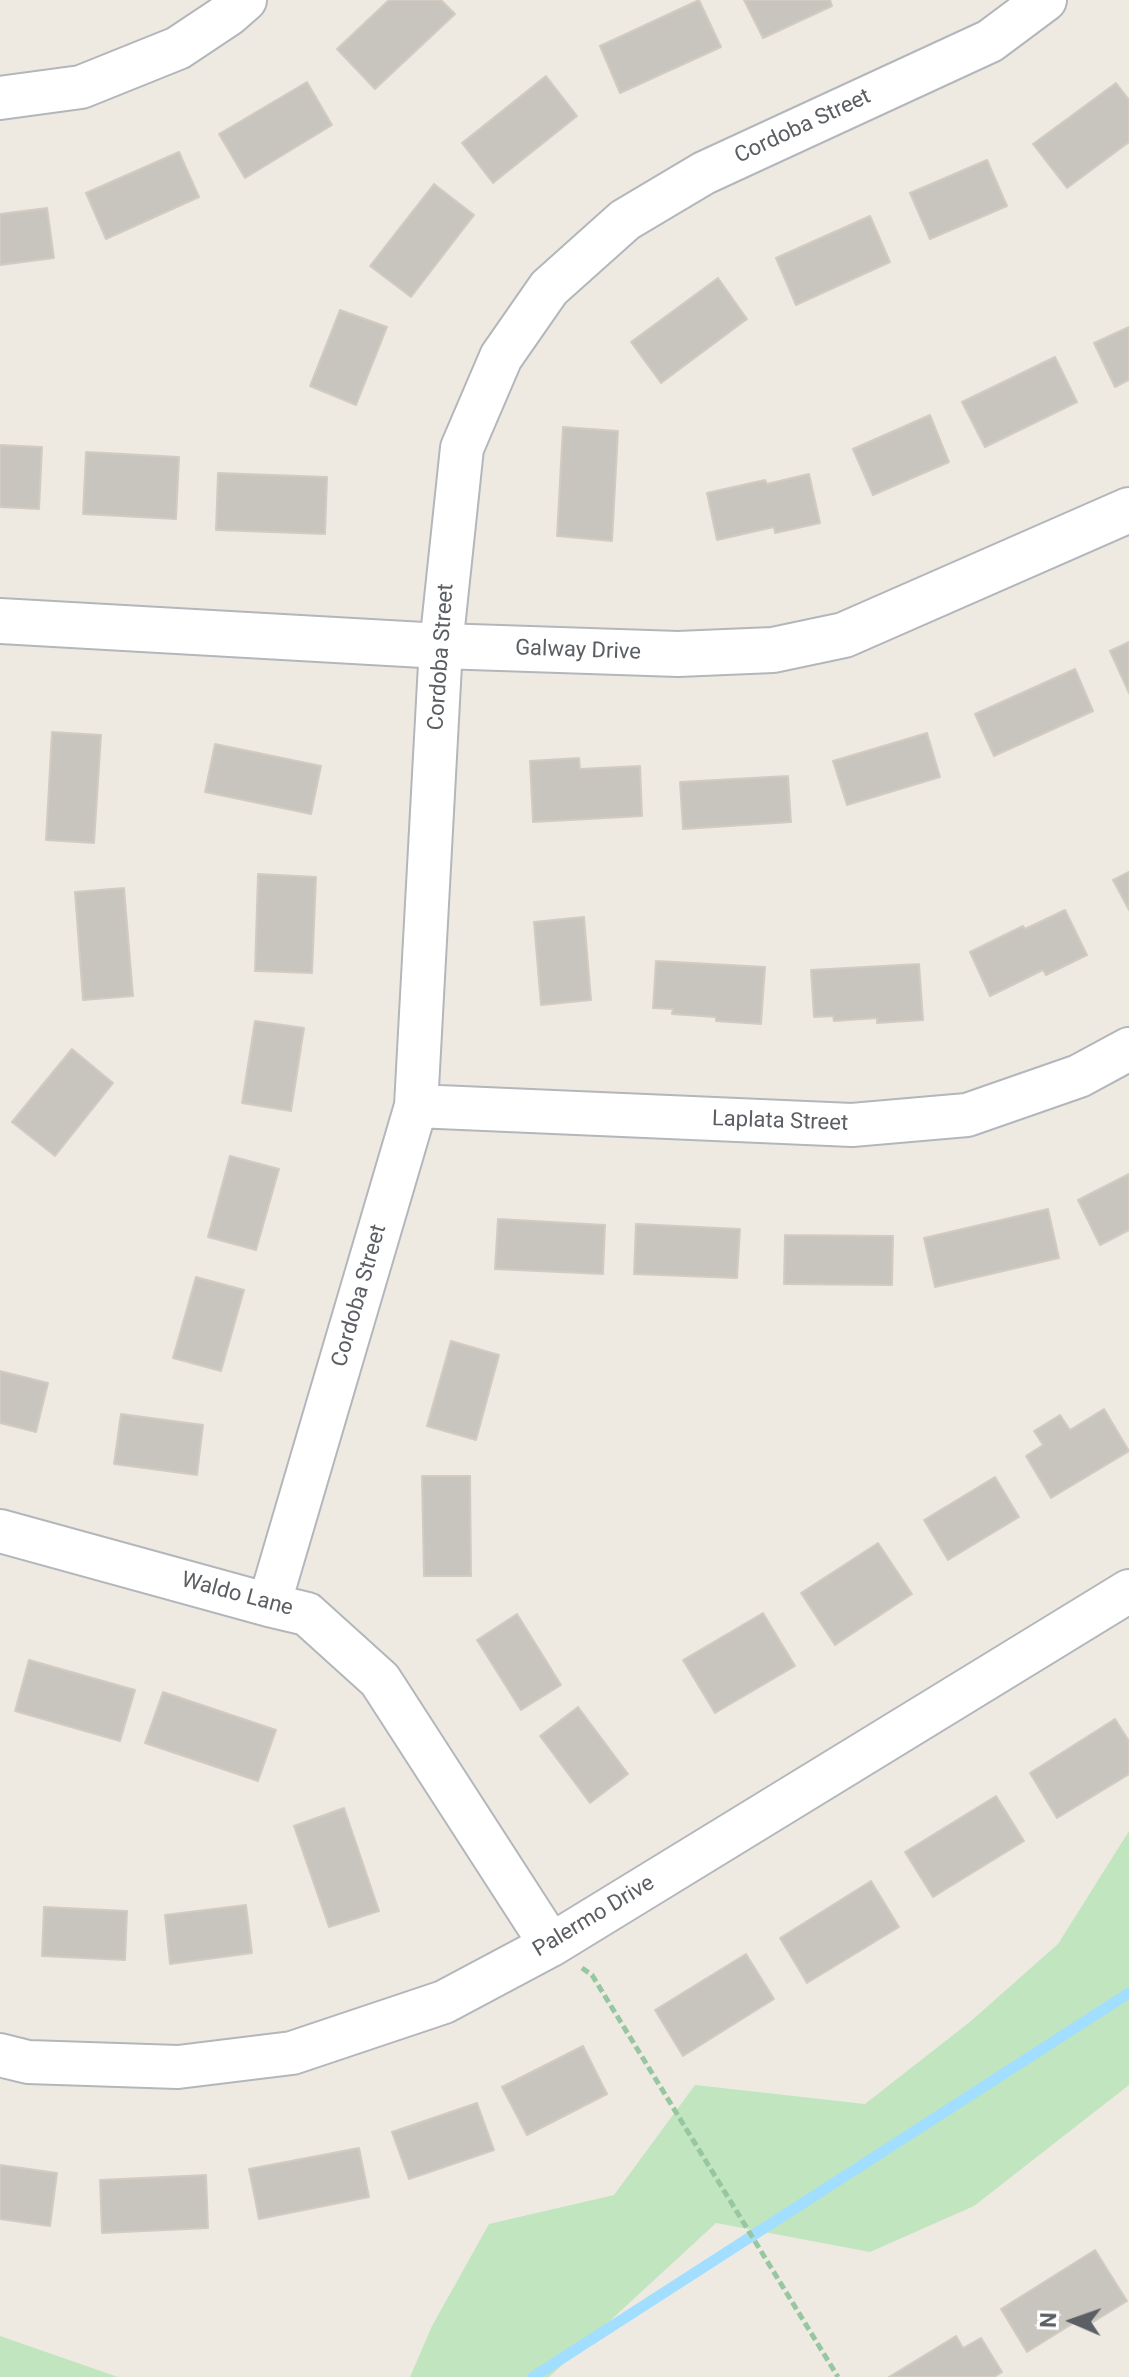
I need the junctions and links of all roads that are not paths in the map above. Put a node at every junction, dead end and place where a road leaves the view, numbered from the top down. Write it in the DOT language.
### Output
graph roads {
  1 [pos="245,0"];
  2 [pos="1045,0"];
  3 [pos="0,98"];
  4 [pos="1129,510"];
  5 [pos="0,621"];
  6 [pos="441,646"];
  7 [pos="1129,1049"];
  8 [pos="416,1106"];
  9 [pos="0,1531"];
  10 [pos="1129,1591"];
  11 [pos="269,1605"];
  12 [pos="551,1945"];
  13 [pos="0,2055"];
  1 -- 3 [label="street"];
  2 -- 6 [label="street, Cordoba Street"];
  4 -- 6 [label="street, Galway Drive"];
  5 -- 6 [label="street, Galway Drive"];
  6 -- 8 [label="street, Cordoba Street"];
  7 -- 8 [label="street, Laplata Street"];
  8 -- 11 [label="street, Cordoba Street"];
  9 -- 11 [label="street, Waldo Lane"];
  10 -- 12 [label="street, Palermo Drive"];
  11 -- 12 [label="street, Waldo Lane"];
  12 -- 13 [label="street, Palermo Drive"];
}
